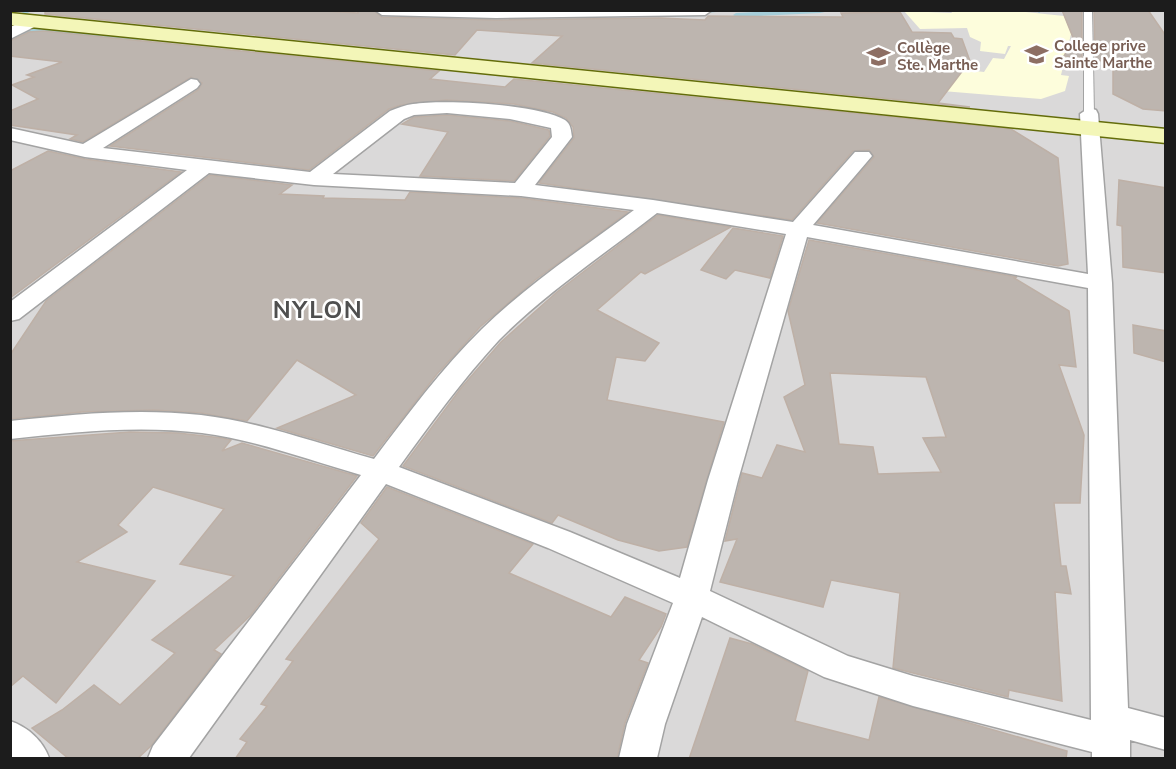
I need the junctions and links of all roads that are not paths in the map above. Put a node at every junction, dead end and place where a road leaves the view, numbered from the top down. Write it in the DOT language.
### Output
graph roads {
  1 [pos="382,10"];
  2 [pos="705,10"];
  3 [pos="1088,10"];
  4 [pos="31,17"];
  5 [pos="10,34"];
  6 [pos="191,84"];
  7 [pos="1089,121"];
  8 [pos="1166,122"];
  9 [pos="1166,136"];
  10 [pos="14,138"];
  11 [pos="85,151"];
  12 [pos="862,156"];
  13 [pos="204,167"];
  14 [pos="314,179"];
  15 [pos="521,190"];
  16 [pos="653,206"];
  17 [pos="798,229"];
  18 [pos="1100,283"];
  19 [pos="10,314"];
  20 [pos="10,430"];
  21 [pos="382,471"];
  22 [pos="692,597"];
  23 [pos="1166,734"];
  24 [pos="10,737"];
  25 [pos="1111,739"];
  26 [pos="30,759"];
  27 [pos="167,759"];
  28 [pos="638,759"];
  1 -- 2 [label="street"];
  3 -- 7 [label="lane"];
  4 -- 5 [label="street"];
  4 -- 7 [label="main road"];
  6 -- 11 [label="street"];
  7 -- 8 [label="main road"];
  7 -- 9 [label="main road"];
  7 -- 18 [label="street"];
  10 -- 11 [label="street"];
  11 -- 13 [label="street"];
  12 -- 17 [label="street"];
  13 -- 14 [label="street"];
  13 -- 19 [label="street"];
  14 -- 15 [label="street"];
  14 -- 15 [label="street"];
  15 -- 16 [label="street"];
  16 -- 17 [label="street"];
  16 -- 21 [label="street"];
  17 -- 18 [label="street"];
  17 -- 22 [label="street"];
  18 -- 25 [label="street"];
  20 -- 21 [label="street"];
  21 -- 22 [label="street"];
  21 -- 27 [label="street"];
  22 -- 25 [label="street"];
  22 -- 28 [label="street"];
  23 -- 25 [label="street"];
  24 -- 26 [label="street"];
}
